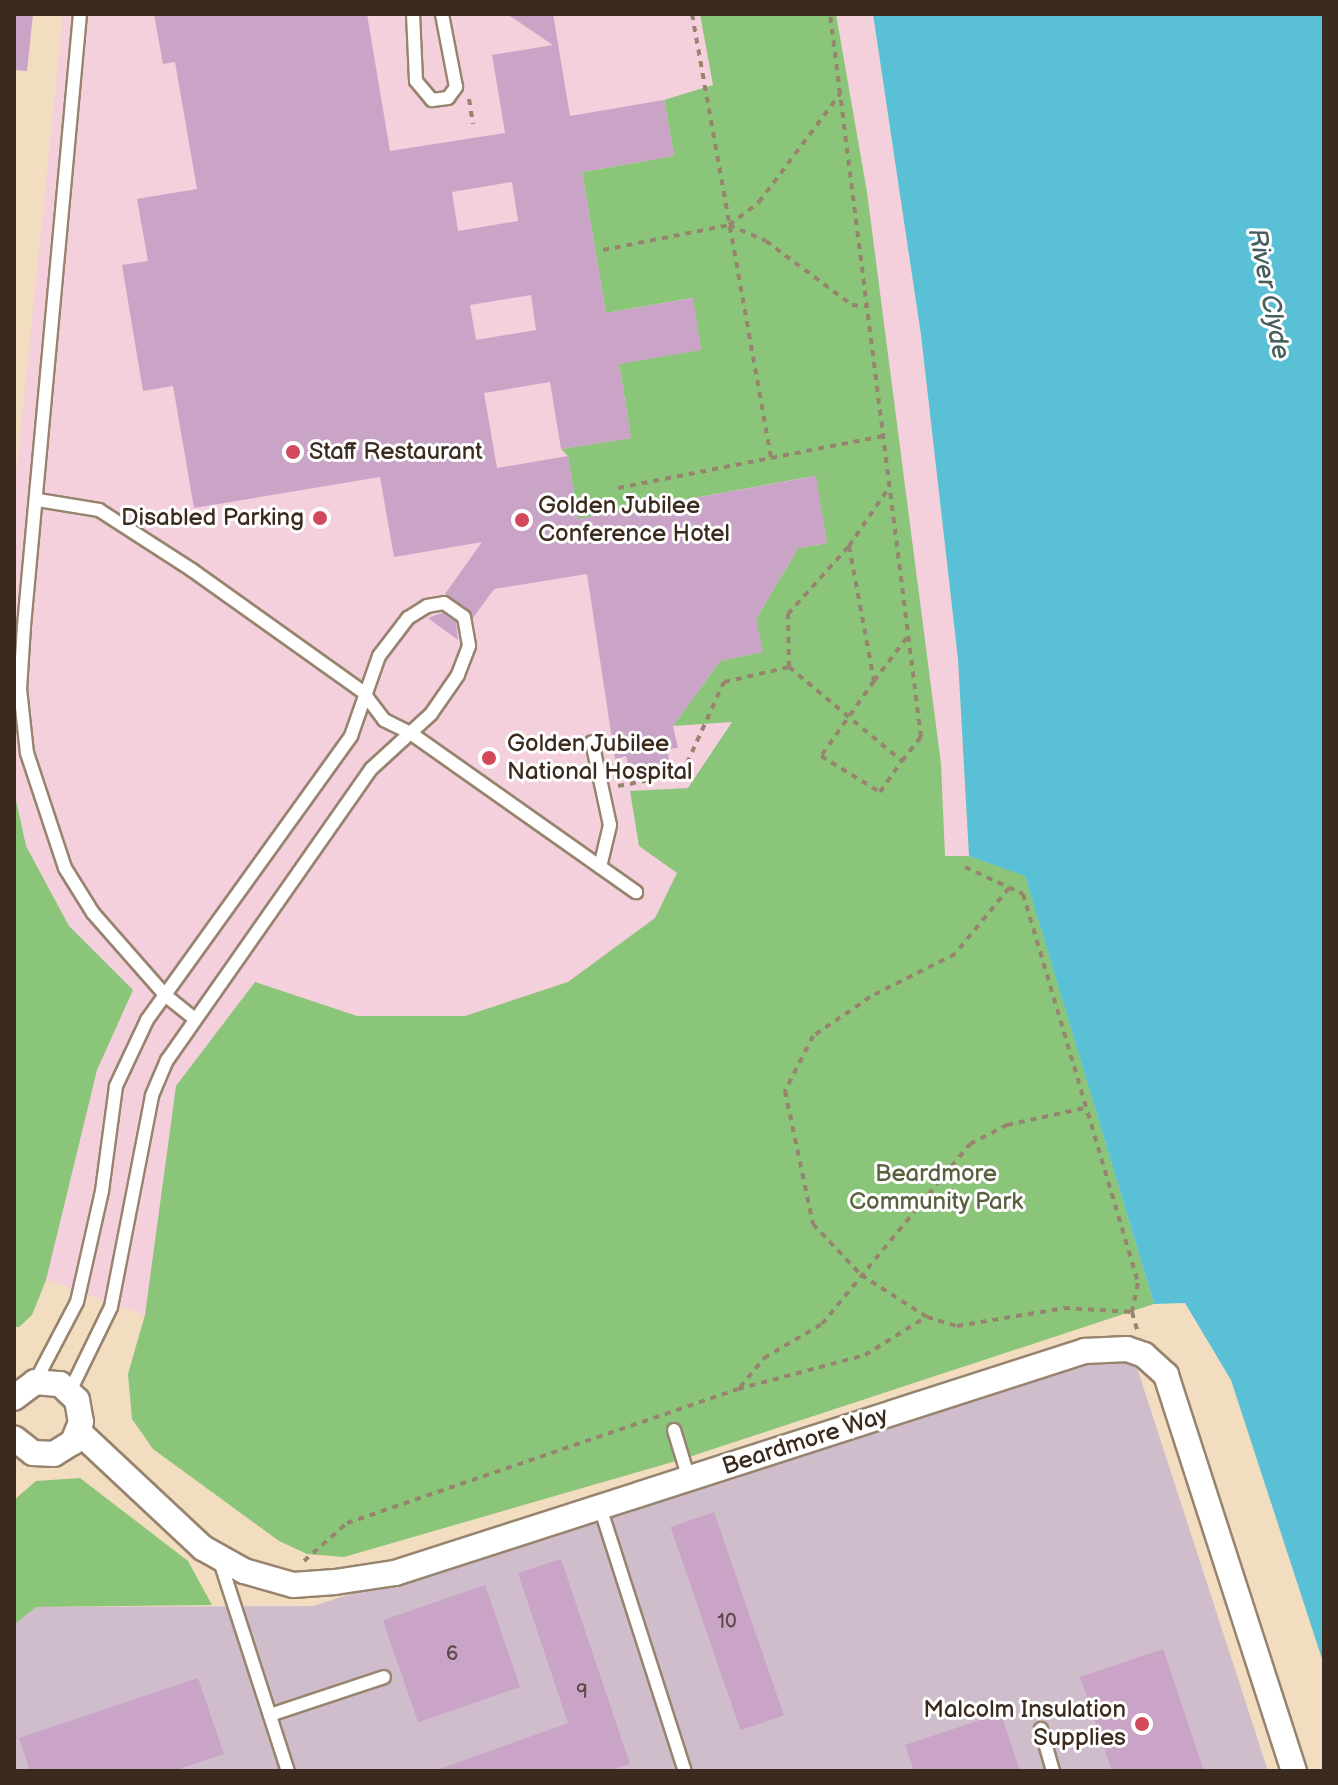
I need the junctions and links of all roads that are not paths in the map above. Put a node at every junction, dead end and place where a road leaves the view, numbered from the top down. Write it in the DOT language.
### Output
graph roads {
  1 [pos="80,14"];
  2 [pos="413,14"];
  3 [pos="442,14"];
  4 [pos="38,500"];
  5 [pos="363,692"];
  6 [pos="409,732"];
  7 [pos="592,742"];
  8 [pos="600,867"];
  9 [pos="636,892"];
  10 [pos="165,995"];
  11 [pos="195,1019"];
  12 [pos="70,1391"];
  13 [pos="20,1392"];
  14 [pos="674,1430"];
  15 [pos="79,1432"];
  16 [pos="17,1447"];
  17 [pos="689,1479"];
  18 [pos="600,1507"];
  19 [pos="218,1556"];
  20 [pos="384,1677"];
  21 [pos="270,1715"];
  22 [pos="1041,1729"];
  23 [pos="288,1771"];
  24 [pos="685,1771"];
  25 [pos="1053,1771"];
  26 [pos="1294,1771"];
  1 -- 4 [label="lane"];
  2 -- 3 [label="lane"];
  4 -- 5 [label="lane"];
  4 -- 10 [label="lane"];
  5 -- 6 [label="lane"];
  5 -- 6 [label="lane"];
  5 -- 10 [label="lane"];
  6 -- 8 [label="lane"];
  6 -- 11 [label="lane"];
  7 -- 8 [label="lane"];
  8 -- 9 [label="lane"];
  10 -- 11 [label="lane"];
  10 -- 13 [label="lane"];
  11 -- 12 [label="lane"];
  12 -- 13 [label="street"];
  12 -- 15 [label="street"];
  14 -- 17 [label="lane"];
  15 -- 16 [label="street"];
  15 -- 19 [label="street, Beardmore Way"];
  17 -- 18 [label="street, Beardmore Way"];
  17 -- 26 [label="street, Beardmore Way"];
  18 -- 19 [label="street, Beardmore Way"];
  18 -- 24 [label="lane"];
  19 -- 21 [label="lane"];
  20 -- 21 [label="lane"];
  21 -- 23 [label="lane"];
  22 -- 25 [label="lane"];
}
